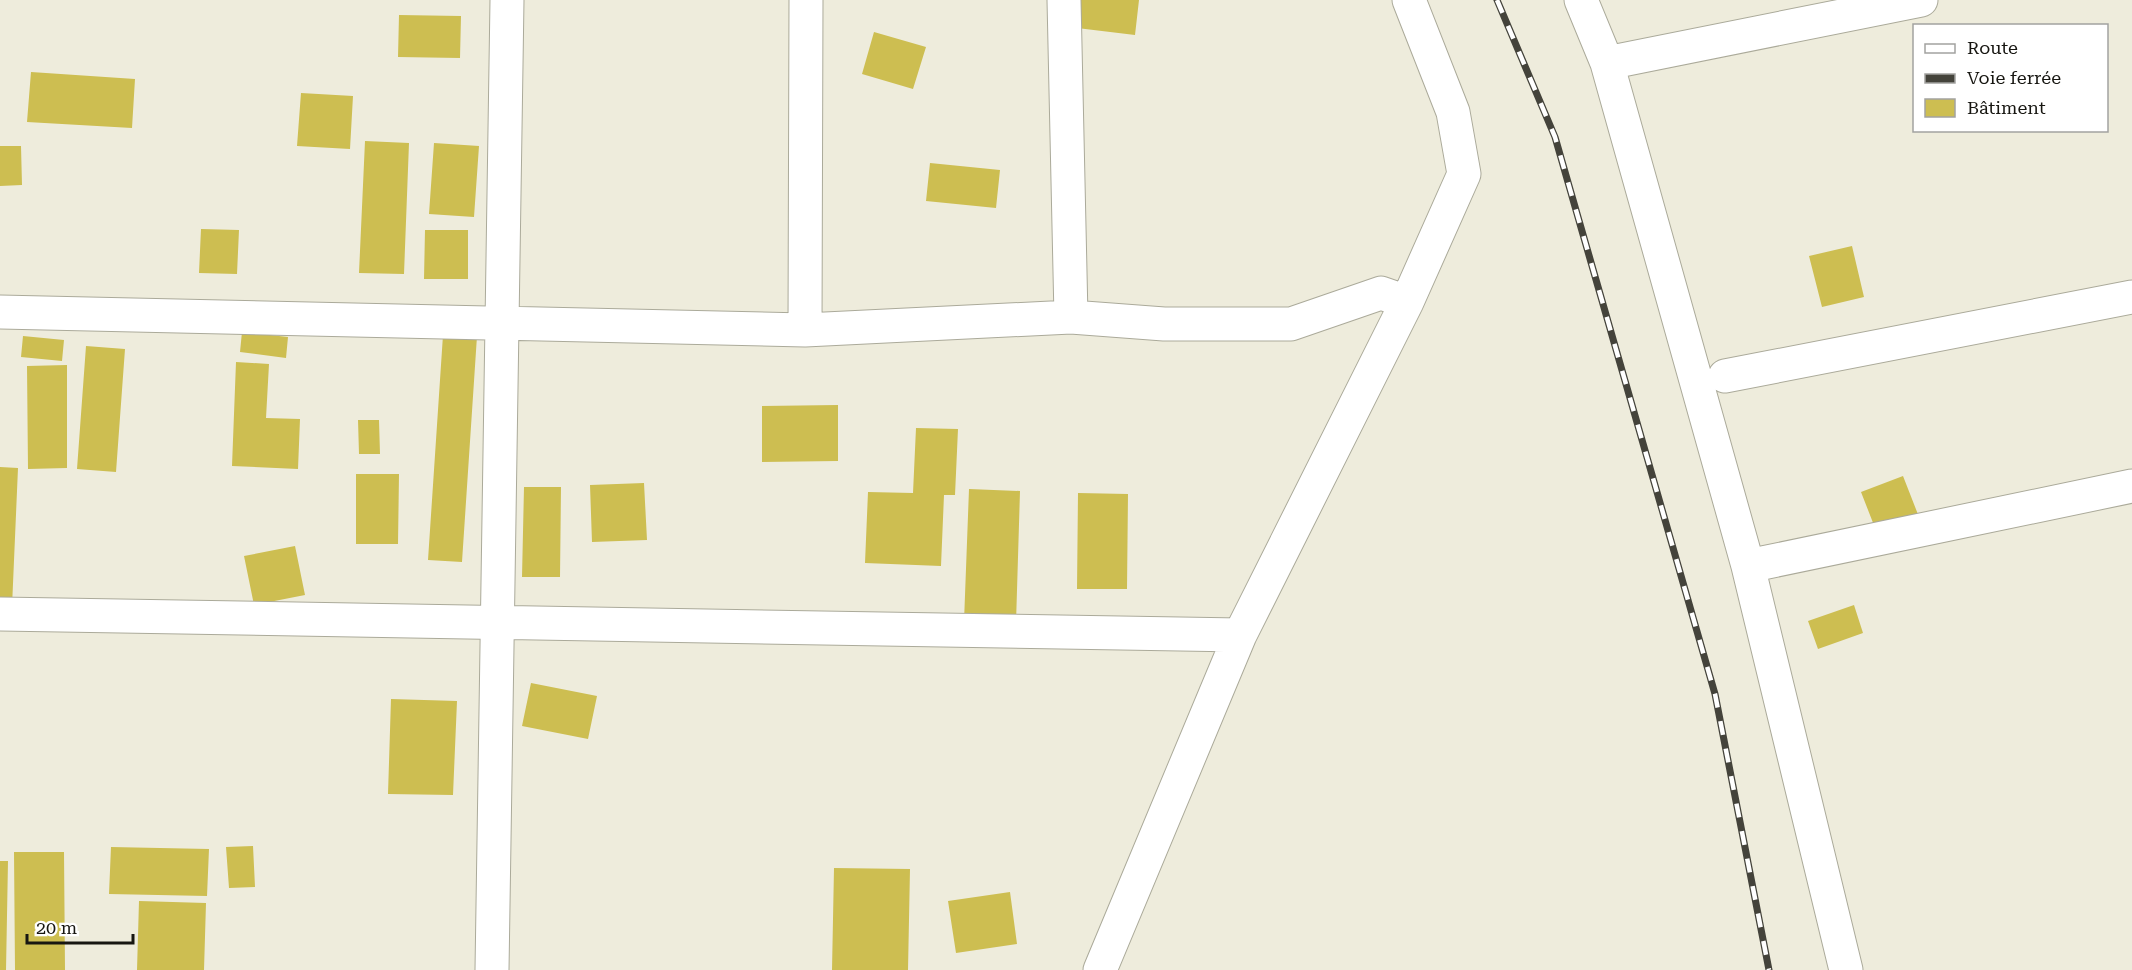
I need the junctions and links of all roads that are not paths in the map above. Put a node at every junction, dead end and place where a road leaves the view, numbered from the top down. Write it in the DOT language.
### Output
graph roads {
  1 [pos="507,0"];
  2 [pos="806,0"];
  3 [pos="1064,0"];
  4 [pos="1409,0"];
  5 [pos="1581,0"];
  6 [pos="1921,0"];
  7 [pos="1607,63"];
  8 [pos="2132,297"];
  9 [pos="1407,302"];
  10 [pos="0,312"];
  11 [pos="1071,317"];
  12 [pos="502,324"];
  13 [pos="806,330"];
  14 [pos="1725,376"];
  15 [pos="2132,486"];
  16 [pos="1748,566"];
  17 [pos="0,614"];
  18 [pos="498,622"];
  19 [pos="1240,635"];
  20 [pos="492,970"];
  21 [pos="1100,970"];
  22 [pos="1846,970"];
  1 -- 12 [label="street"];
  2 -- 13 [label="street"];
  3 -- 11 [label="street"];
  4 -- 9 [label="street"];
  5 -- 7 [label="street"];
  6 -- 7 [label="street"];
  7 -- 16 [label="street"];
  8 -- 14 [label="street"];
  9 -- 11 [label="street"];
  9 -- 19 [label="street"];
  10 -- 12 [label="street"];
  11 -- 13 [label="street"];
  12 -- 13 [label="street"];
  12 -- 18 [label="street"];
  15 -- 16 [label="street"];
  16 -- 22 [label="street"];
  17 -- 18 [label="street"];
  18 -- 19 [label="street"];
  18 -- 20 [label="street"];
  19 -- 21 [label="street"];
}
